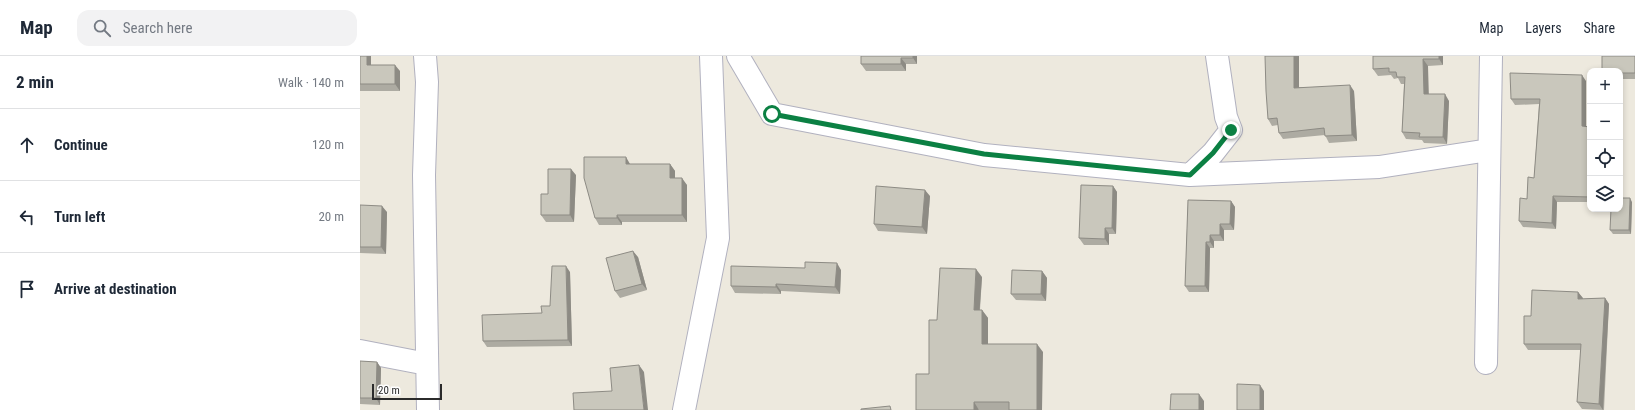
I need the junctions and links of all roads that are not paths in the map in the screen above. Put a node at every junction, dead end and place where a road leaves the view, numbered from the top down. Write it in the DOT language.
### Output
graph roads {
  1 [pos="425,56"];
  2 [pos="711,56"];
  3 [pos="738,56"];
  4 [pos="1217,56"];
  5 [pos="1491,56"];
  6 [pos="1489,150"];
  7 [pos="1190,175"];
  8 [pos="360,351"];
  9 [pos="1486,363"];
  10 [pos="427,364"];
  11 [pos="428,410"];
  12 [pos="684,410"];
  1 -- 10 [label="street"];
  2 -- 12 [label="street"];
  3 -- 7 [label="street"];
  4 -- 7 [label="street"];
  5 -- 6 [label="street"];
  6 -- 7 [label="street"];
  6 -- 9 [label="street"];
  8 -- 10 [label="street"];
  10 -- 11 [label="street"];
}
